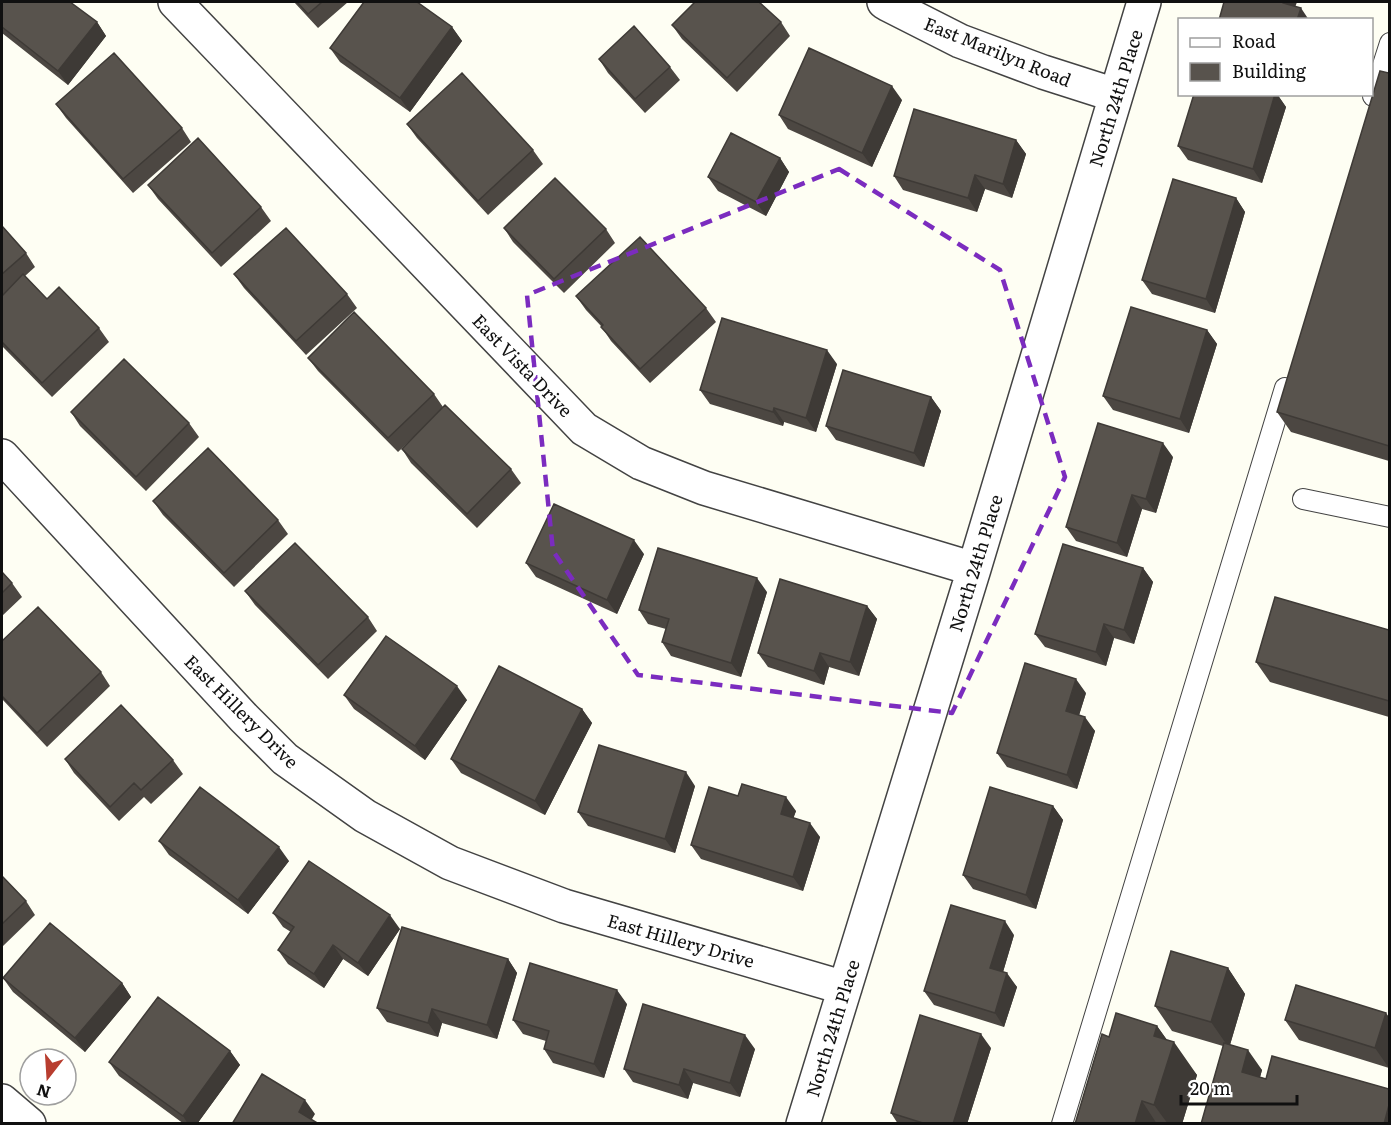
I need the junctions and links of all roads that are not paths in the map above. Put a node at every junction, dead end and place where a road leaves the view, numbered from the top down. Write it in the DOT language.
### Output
graph roads {
  1 [pos="175,2"];
  2 [pos="884,2"];
  3 [pos="1144,2"];
  4 [pos="1389,43"];
  5 [pos="1116,95"];
  6 [pos="1369,111"];
  7 [pos="1290,373"];
  8 [pos="2,456"];
  9 [pos="1303,499"];
  10 [pos="1389,517"];
  11 [pos="974,568"];
  12 [pos="845,988"];
  13 [pos="2,1101"];
  14 [pos="29,1124"];
  15 [pos="803,1124"];
  16 [pos="1062,1124"];
  1 -- 11 [label="street, East Vista Drive"];
  2 -- 5 [label="street, East Marilyn Road"];
  3 -- 5 [label="street, North 24th Place"];
  4 -- 6 [label="lane"];
  5 -- 11 [label="street, North 24th Place"];
  7 -- 16 [label="lane"];
  8 -- 12 [label="street, East Hillery Drive"];
  9 -- 10 [label="lane"];
  11 -- 12 [label="street, North 24th Place"];
  12 -- 15 [label="street, North 24th Place"];
  13 -- 14 [label="street"];
}
